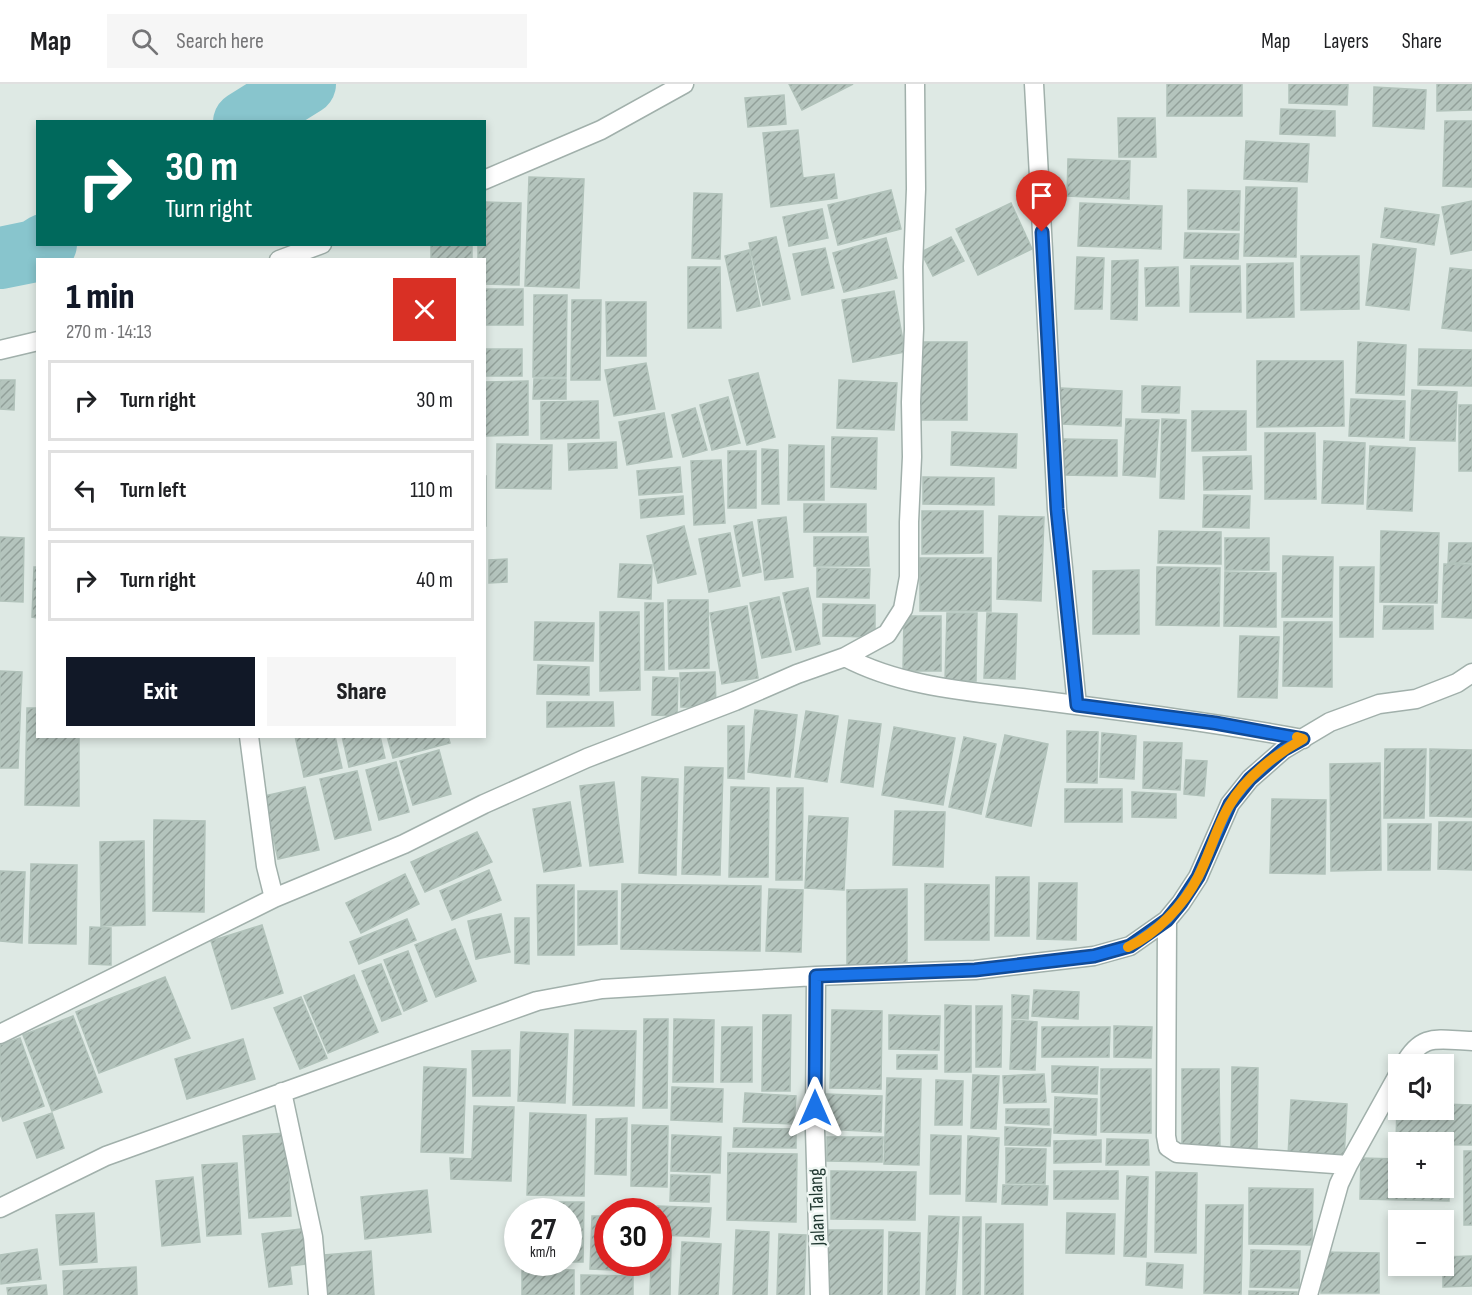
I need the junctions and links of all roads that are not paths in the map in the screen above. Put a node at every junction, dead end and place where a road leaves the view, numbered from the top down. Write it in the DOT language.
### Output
graph roads {
  1 [pos="684,84"];
  2 [pos="915,84"];
  3 [pos="1034,84"];
  4 [pos="486,179"];
  5 [pos="317,246"];
  6 [pos="284,258"];
  7 [pos="36,341"];
  8 [pos="0,350"];
  9 [pos="845,657"];
  10 [pos="1472,673"];
  11 [pos="1077,705"];
  12 [pos="249,738"];
  13 [pos="1303,739"];
  14 [pos="274,898"];
  15 [pos="1167,920"];
  16 [pos="816,976"];
  17 [pos="0,1034"];
  18 [pos="1472,1041"];
  19 [pos="1410,1054"];
  20 [pos="282,1092"];
  21 [pos="1388,1093"];
  22 [pos="1348,1165"];
  23 [pos="0,1208"];
  24 [pos="318,1295"];
  25 [pos="820,1295"];
  26 [pos="1308,1295"];
  1 -- 4 [label="street"];
  2 -- 9 [label="street"];
  3 -- 11 [label="street"];
  5 -- 6 [label="street"];
  7 -- 8 [label="street"];
  9 -- 11 [label="street"];
  9 -- 14 [label="street"];
  10 -- 13 [label="street"];
  11 -- 13 [label="street"];
  12 -- 14 [label="street"];
  13 -- 15 [label="street"];
  14 -- 17 [label="street"];
  15 -- 16 [label="street"];
  15 -- 22 [label="street"];
  16 -- 20 [label="street"];
  16 -- 25 [label="street, Jalan Talang"];
  18 -- 19 [label="street"];
  20 -- 23 [label="street"];
  20 -- 24 [label="street"];
  21 -- 22 [label="street"];
  22 -- 26 [label="street"];
}
